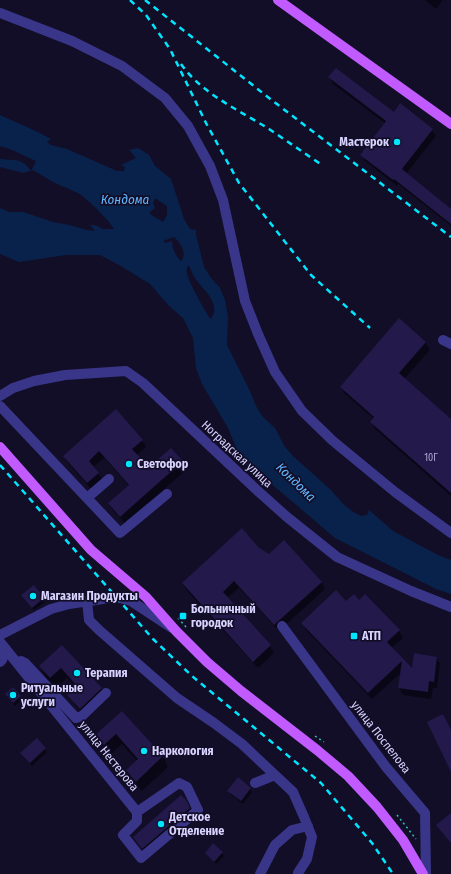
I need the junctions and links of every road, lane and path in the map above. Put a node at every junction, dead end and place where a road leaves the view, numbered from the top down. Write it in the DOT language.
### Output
graph roads {
  1 [pos="278,0"];
  2 [pos="0,13"];
  3 [pos="451,124"];
  4 [pos="0,396"];
  5 [pos="0,406"];
  6 [pos="0,447"];
  7 [pos="110,479"];
  8 [pos="167,494"];
  9 [pos="87,498"];
  10 [pos="451,533"];
  11 [pos="87,601"];
  12 [pos="451,607"];
  13 [pos="176,616"];
  14 [pos="282,626"];
  15 [pos="176,631"];
  16 [pos="190,631"];
  17 [pos="0,635"];
  18 [pos="6,649"];
  19 [pos="0,662"];
  20 [pos="106,693"];
  21 [pos="310,732"];
  22 [pos="327,745"];
  23 [pos="275,775"];
  24 [pos="255,783"];
  25 [pos="397,816"];
  26 [pos="137,817"];
  27 [pos="308,826"];
  28 [pos="417,840"];
  29 [pos="298,873"];
  30 [pos="260,874"];
  31 [pos="423,874"];
  32 [pos="426,874"];
  1 -- 3 [label="main road"];
  2 -- 10 [label="street"];
  4 -- 12 [label="street, Ноградская улица"];
  5 -- 9 [label="street"];
  6 -- 15 [label="main road"];
  7 -- 9 [label="street"];
  8 -- 9 [label="street"];
  11 -- 15 [label="street"];
  11 -- 17 [label="street"];
  11 -- 23 [label="street"];
  13 -- 16 [label="path"];
  14 -- 32 [label="street, улица Поспелова"];
  15 -- 31 [label="main road"];
  18 -- 19 [label="street"];
  18 -- 20 [label="street"];
  18 -- 26 [label="street, улица Нестерова"];
  21 -- 22 [label="path"];
  23 -- 24 [label="street"];
  23 -- 27 [label="street"];
  25 -- 28 [label="path"];
  26 -- 26 [label="street"];
  27 -- 29 [label="street"];
  27 -- 30 [label="street"];
}
